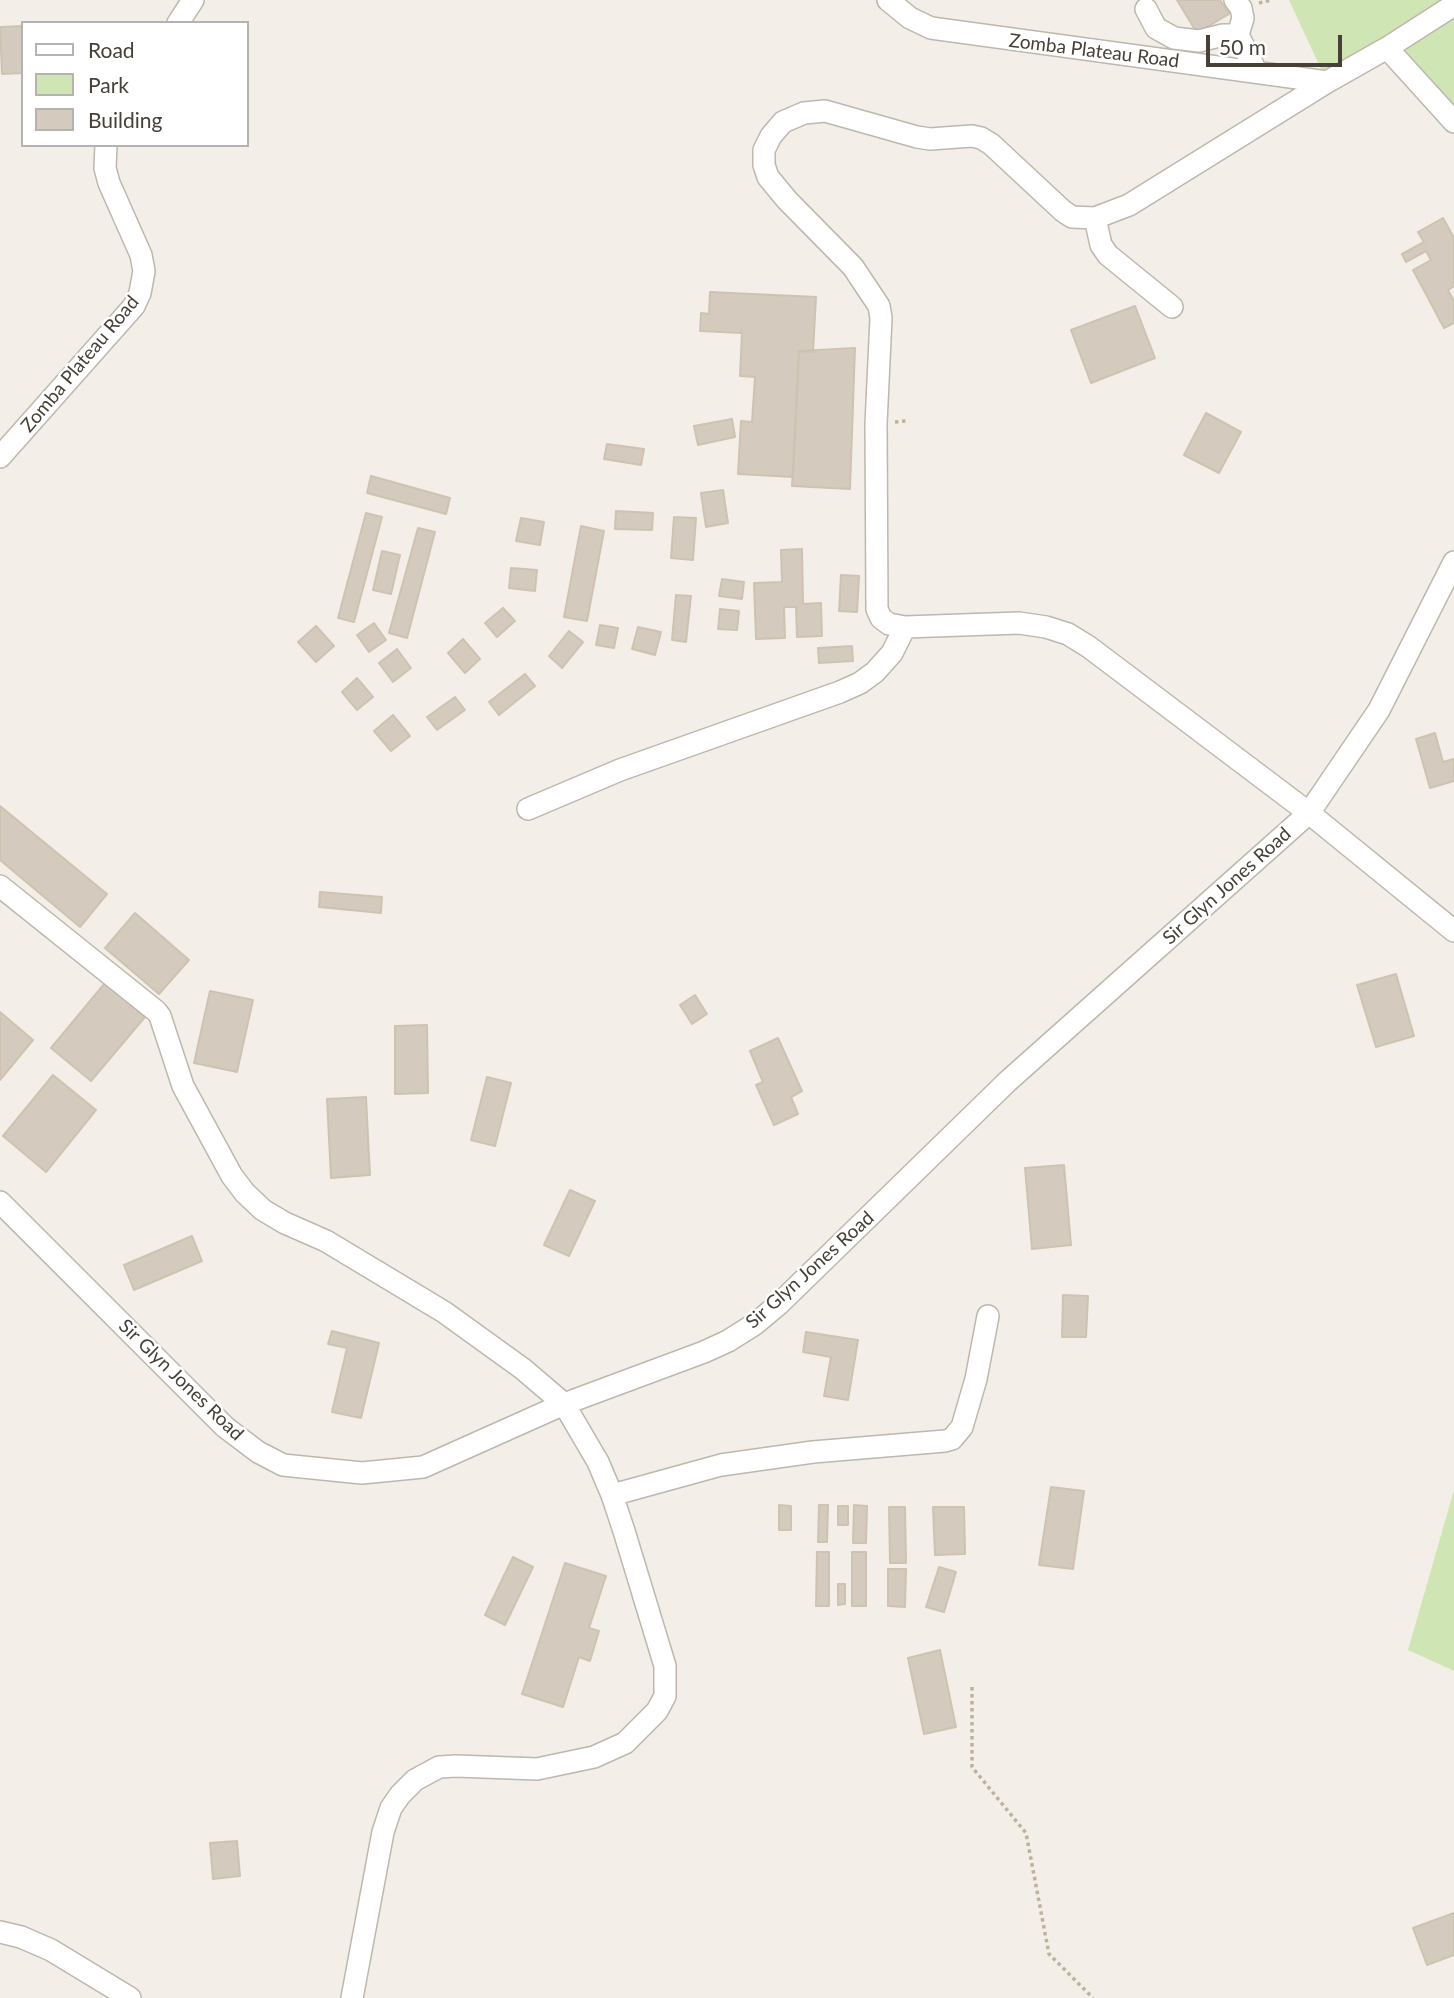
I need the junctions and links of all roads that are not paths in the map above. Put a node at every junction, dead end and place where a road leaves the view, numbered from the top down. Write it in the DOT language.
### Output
graph roads {
  1 [pos="193,0"];
  2 [pos="888,0"];
  3 [pos="1235,0"];
  4 [pos="1454,5"];
  5 [pos="1146,9"];
  6 [pos="179,21"];
  7 [pos="1238,35"];
  8 [pos="1387,48"];
  9 [pos="1255,71"];
  10 [pos="1327,82"];
  11 [pos="1454,122"];
  12 [pos="106,147"];
  13 [pos="1095,218"];
  14 [pos="1172,307"];
  15 [pos="0,457"];
  16 [pos="1454,562"];
  17 [pos="905,627"];
  18 [pos="528,809"];
  19 [pos="1309,813"];
  20 [pos="0,886"];
  21 [pos="1454,931"];
  22 [pos="0,1202"];
  23 [pos="988,1317"];
  24 [pos="564,1404"];
  25 [pos="612,1495"];
  26 [pos="0,1932"];
  27 [pos="130,1998"];
  28 [pos="352,1998"];
  1 -- 6 [label="street"];
  2 -- 9 [label="street, Zomba Plateau Road"];
  3 -- 7 [label="street"];
  4 -- 8 [label="street"];
  5 -- 7 [label="street"];
  7 -- 9 [label="street"];
  8 -- 10 [label="street"];
  8 -- 11 [label="street"];
  9 -- 10 [label="street, Zomba Plateau Road"];
  10 -- 13 [label="street"];
  12 -- 15 [label="street, Zomba Plateau Road"];
  13 -- 14 [label="street"];
  13 -- 17 [label="street"];
  16 -- 19 [label="street, Sir Glyn Jones Road"];
  17 -- 18 [label="street"];
  17 -- 19 [label="street"];
  19 -- 21 [label="street"];
  19 -- 24 [label="street, Sir Glyn Jones Road"];
  20 -- 24 [label="street"];
  22 -- 24 [label="street, Sir Glyn Jones Road"];
  23 -- 25 [label="street"];
  24 -- 25 [label="street"];
  25 -- 28 [label="street"];
  26 -- 27 [label="street"];
}
